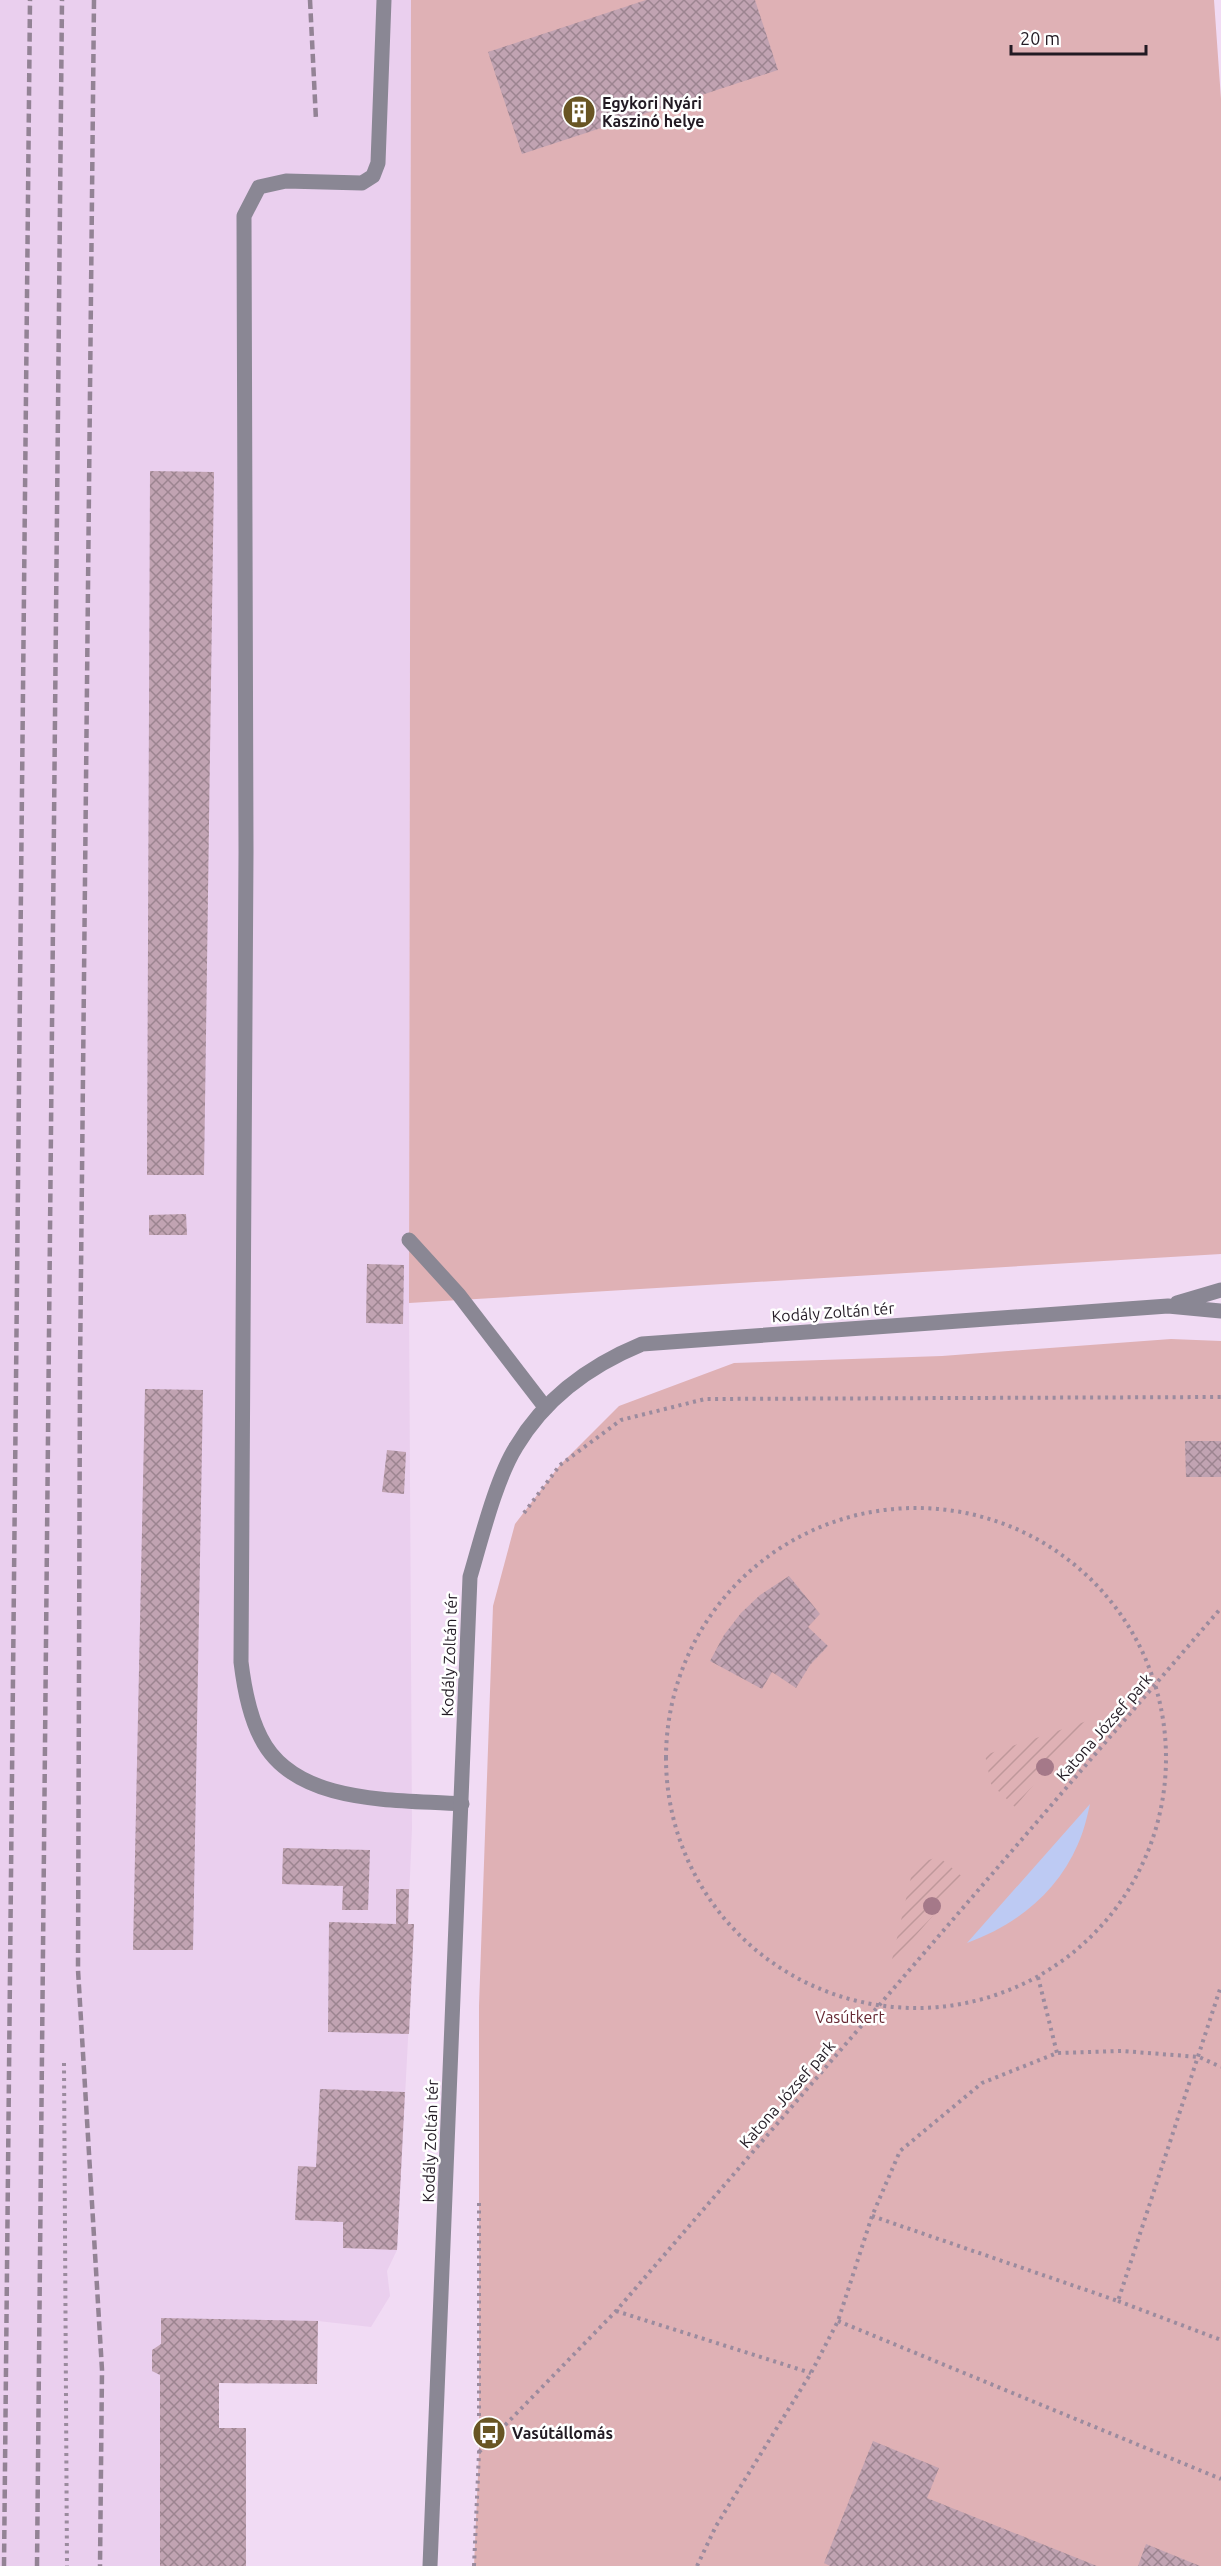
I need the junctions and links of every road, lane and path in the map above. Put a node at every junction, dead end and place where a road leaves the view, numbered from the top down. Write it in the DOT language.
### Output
graph roads {
  1 [pos="384,0"];
  2 [pos="409,1240"];
  3 [pos="1221,1290"];
  4 [pos="1168,1306"];
  5 [pos="1221,1311"];
  6 [pos="1221,1397"];
  7 [pos="545,1407"];
  8 [pos="522,1516"];
  9 [pos="1221,1608"];
  10 [pos="1157,1684"];
  11 [pos="462,1804"];
  12 [pos="1038,1977"];
  13 [pos="1221,1986"];
  14 [pos="875,2011"];
  15 [pos="1057,2053"];
  16 [pos="1198,2057"];
  17 [pos="64,2063"];
  18 [pos="1221,2067"];
  19 [pos="479,2194"];
  20 [pos="872,2216"];
  21 [pos="1118,2301"];
  22 [pos="616,2311"];
  23 [pos="838,2321"];
  24 [pos="1221,2340"];
  25 [pos="811,2373"];
  26 [pos="479,2452"];
  27 [pos="1221,2479"];
  28 [pos="67,2566"];
  29 [pos="430,2566"];
  30 [pos="474,2566"];
  31 [pos="697,2566"];
  1 -- 11 [label="street"];
  2 -- 7 [label="street"];
  3 -- 4 [label="street, Kodály Zoltán tér"];
  4 -- 5 [label="street, Kodály Zoltán tér"];
  4 -- 7 [label="street, Kodály Zoltán tér"];
  6 -- 8 [label="path"];
  7 -- 11 [label="street, Kodály Zoltán tér"];
  9 -- 10 [label="path, Katona József park"];
  10 -- 12 [label="path"];
  10 -- 14 [label="path, Katona József park"];
  10 -- 14 [label="path"];
  11 -- 29 [label="street, Kodály Zoltán tér"];
  12 -- 14 [label="path"];
  12 -- 15 [label="path"];
  13 -- 16 [label="path"];
  14 -- 22 [label="path, Katona József park"];
  15 -- 16 [label="path"];
  15 -- 20 [label="path"];
  16 -- 18 [label="path"];
  16 -- 21 [label="path"];
  17 -- 28 [label="path"];
  19 -- 26 [label="path"];
  20 -- 21 [label="path"];
  20 -- 23 [label="path"];
  21 -- 24 [label="path"];
  22 -- 25 [label="path"];
  22 -- 26 [label="path, Katona József park"];
  23 -- 25 [label="path"];
  23 -- 27 [label="path"];
  25 -- 31 [label="path"];
  26 -- 30 [label="path"];
}
